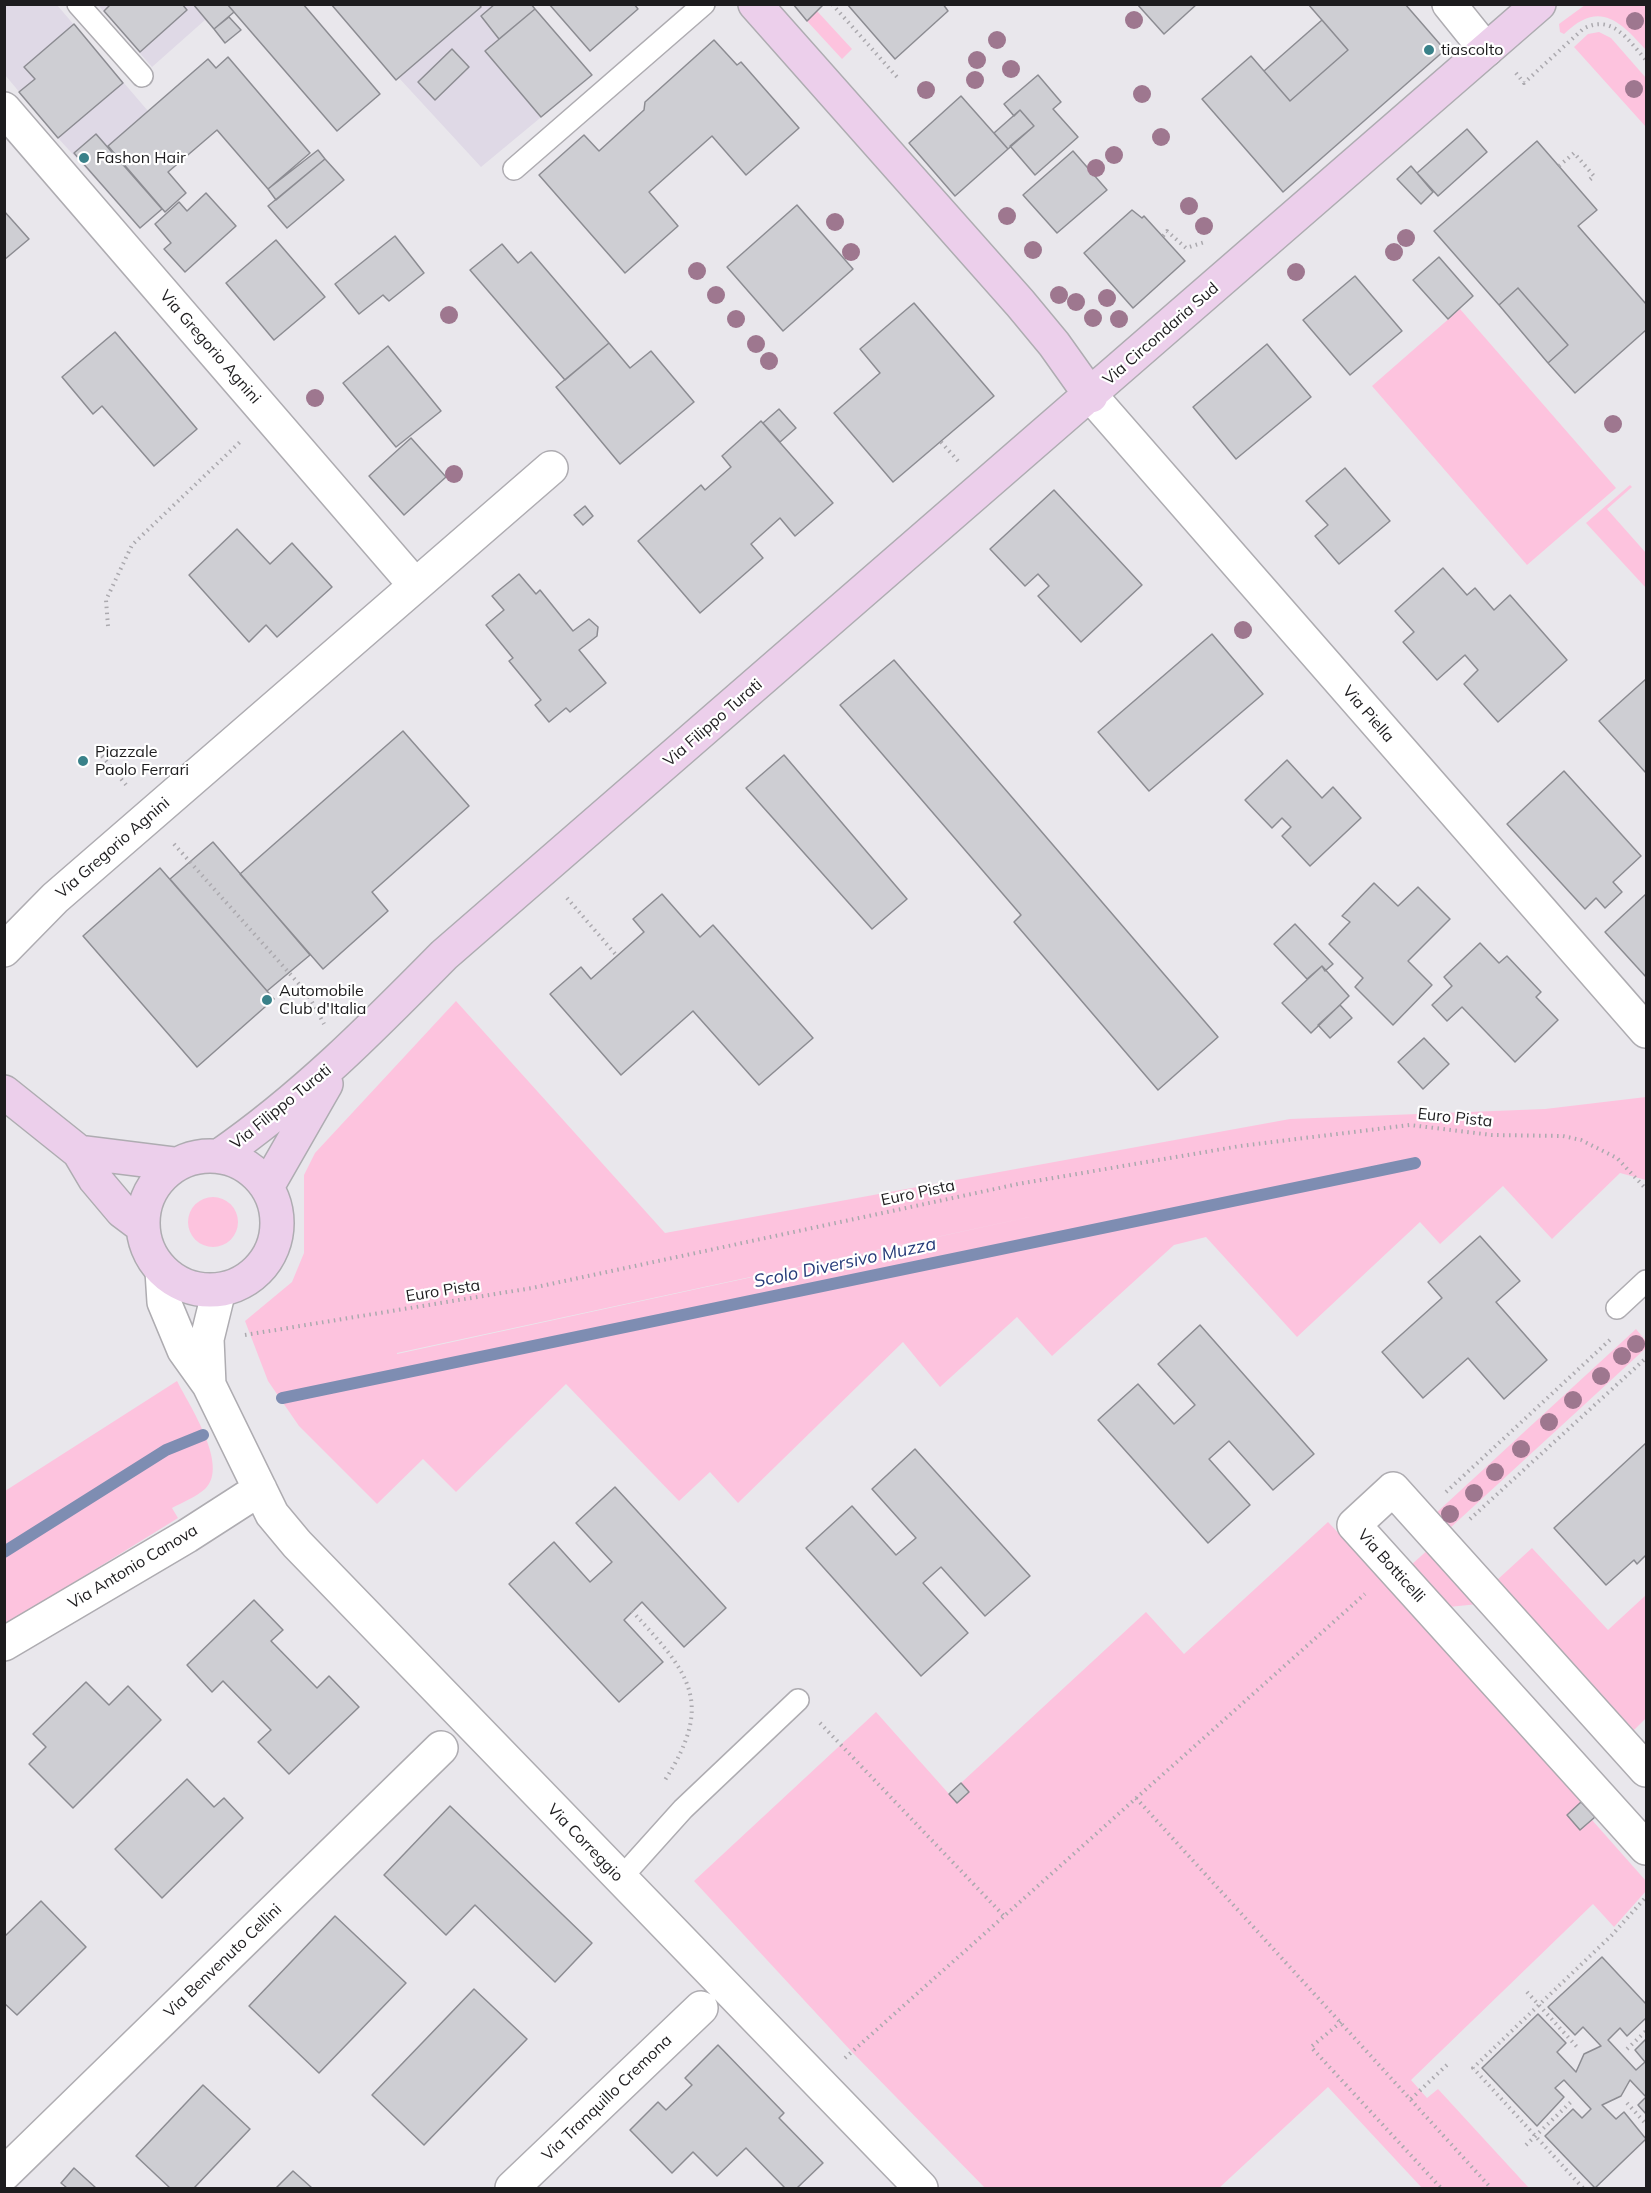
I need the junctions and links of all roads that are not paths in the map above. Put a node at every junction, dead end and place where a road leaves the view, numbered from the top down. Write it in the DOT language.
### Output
graph roads {
  1 [pos="78,4"];
  2 [pos="704,4"];
  3 [pos="755,4"];
  4 [pos="1449,4"];
  5 [pos="1539,4"];
  6 [pos="1498,59"];
  7 [pos="142,76"];
  8 [pos="4,110"];
  9 [pos="514,169"];
  10 [pos="1091,396"];
  11 [pos="551,468"];
  12 [pos="415,585"];
  13 [pos="4,950"];
  14 [pos="1647,1031"];
  15 [pos="342,1058"];
  16 [pos="4,1092"];
  17 [pos="79,1152"];
  18 [pos="219,1156"];
  19 [pos="175,1164"];
  20 [pos="267,1187"];
  21 [pos="142,1226"];
  22 [pos="162,1271"];
  23 [pos="1647,1281"];
  24 [pos="219,1290"];
  25 [pos="1617,1308"];
  26 [pos="210,1385"];
  27 [pos="260,1490"];
  28 [pos="4,1644"];
  29 [pos="798,1700"];
  30 [pos="441,1748"];
  31 [pos="1647,1770"];
  32 [pos="1647,1848"];
  33 [pos="620,1879"];
  34 [pos="701,2008"];
  35 [pos="4,2174"];
  36 [pos="512,2188"];
  37 [pos="921,2188"];
  1 -- 7 [label="lane"];
  2 -- 9 [label="lane"];
  3 -- 10 [label="main road, Via Circondaria Sud"];
  4 -- 6 [label="street"];
  5 -- 6 [label="main road, Via Circondaria Sud"];
  6 -- 10 [label="main road, Via Circondaria Sud"];
  8 -- 12 [label="street, Via Gregorio Agnini"];
  10 -- 14 [label="street, Via Piella"];
  10 -- 15 [label="main road, Via Filippo Turati"];
  11 -- 12 [label="street, Via Gregorio Agnini"];
  12 -- 13 [label="street, Via Gregorio Agnini"];
  15 -- 18 [label="main road, Via Filippo Turati"];
  15 -- 20 [label="main road, Via Filippo Turati"];
  16 -- 17 [label="main road"];
  17 -- 19 [label="main road"];
  17 -- 21 [label="main road"];
  18 -- 19 [label="main road"];
  18 -- 20 [label="main road"];
  19 -- 21 [label="main road"];
  20 -- 24 [label="main road"];
  21 -- 22 [label="main road"];
  22 -- 24 [label="main road"];
  22 -- 26 [label="street"];
  23 -- 25 [label="lane"];
  24 -- 26 [label="street"];
  26 -- 27 [label="street, Via Correggio"];
  27 -- 28 [label="street, Via Antonio Canova"];
  27 -- 33 [label="street, Via Correggio"];
  29 -- 33 [label="lane"];
  30 -- 35 [label="street, Via Benvenuto Cellini"];
  31 -- 32 [label="street, Via Botticelli"];
  33 -- 37 [label="street, Via Correggio"];
  34 -- 36 [label="street, Via Tranquillo Cremona"];
}
